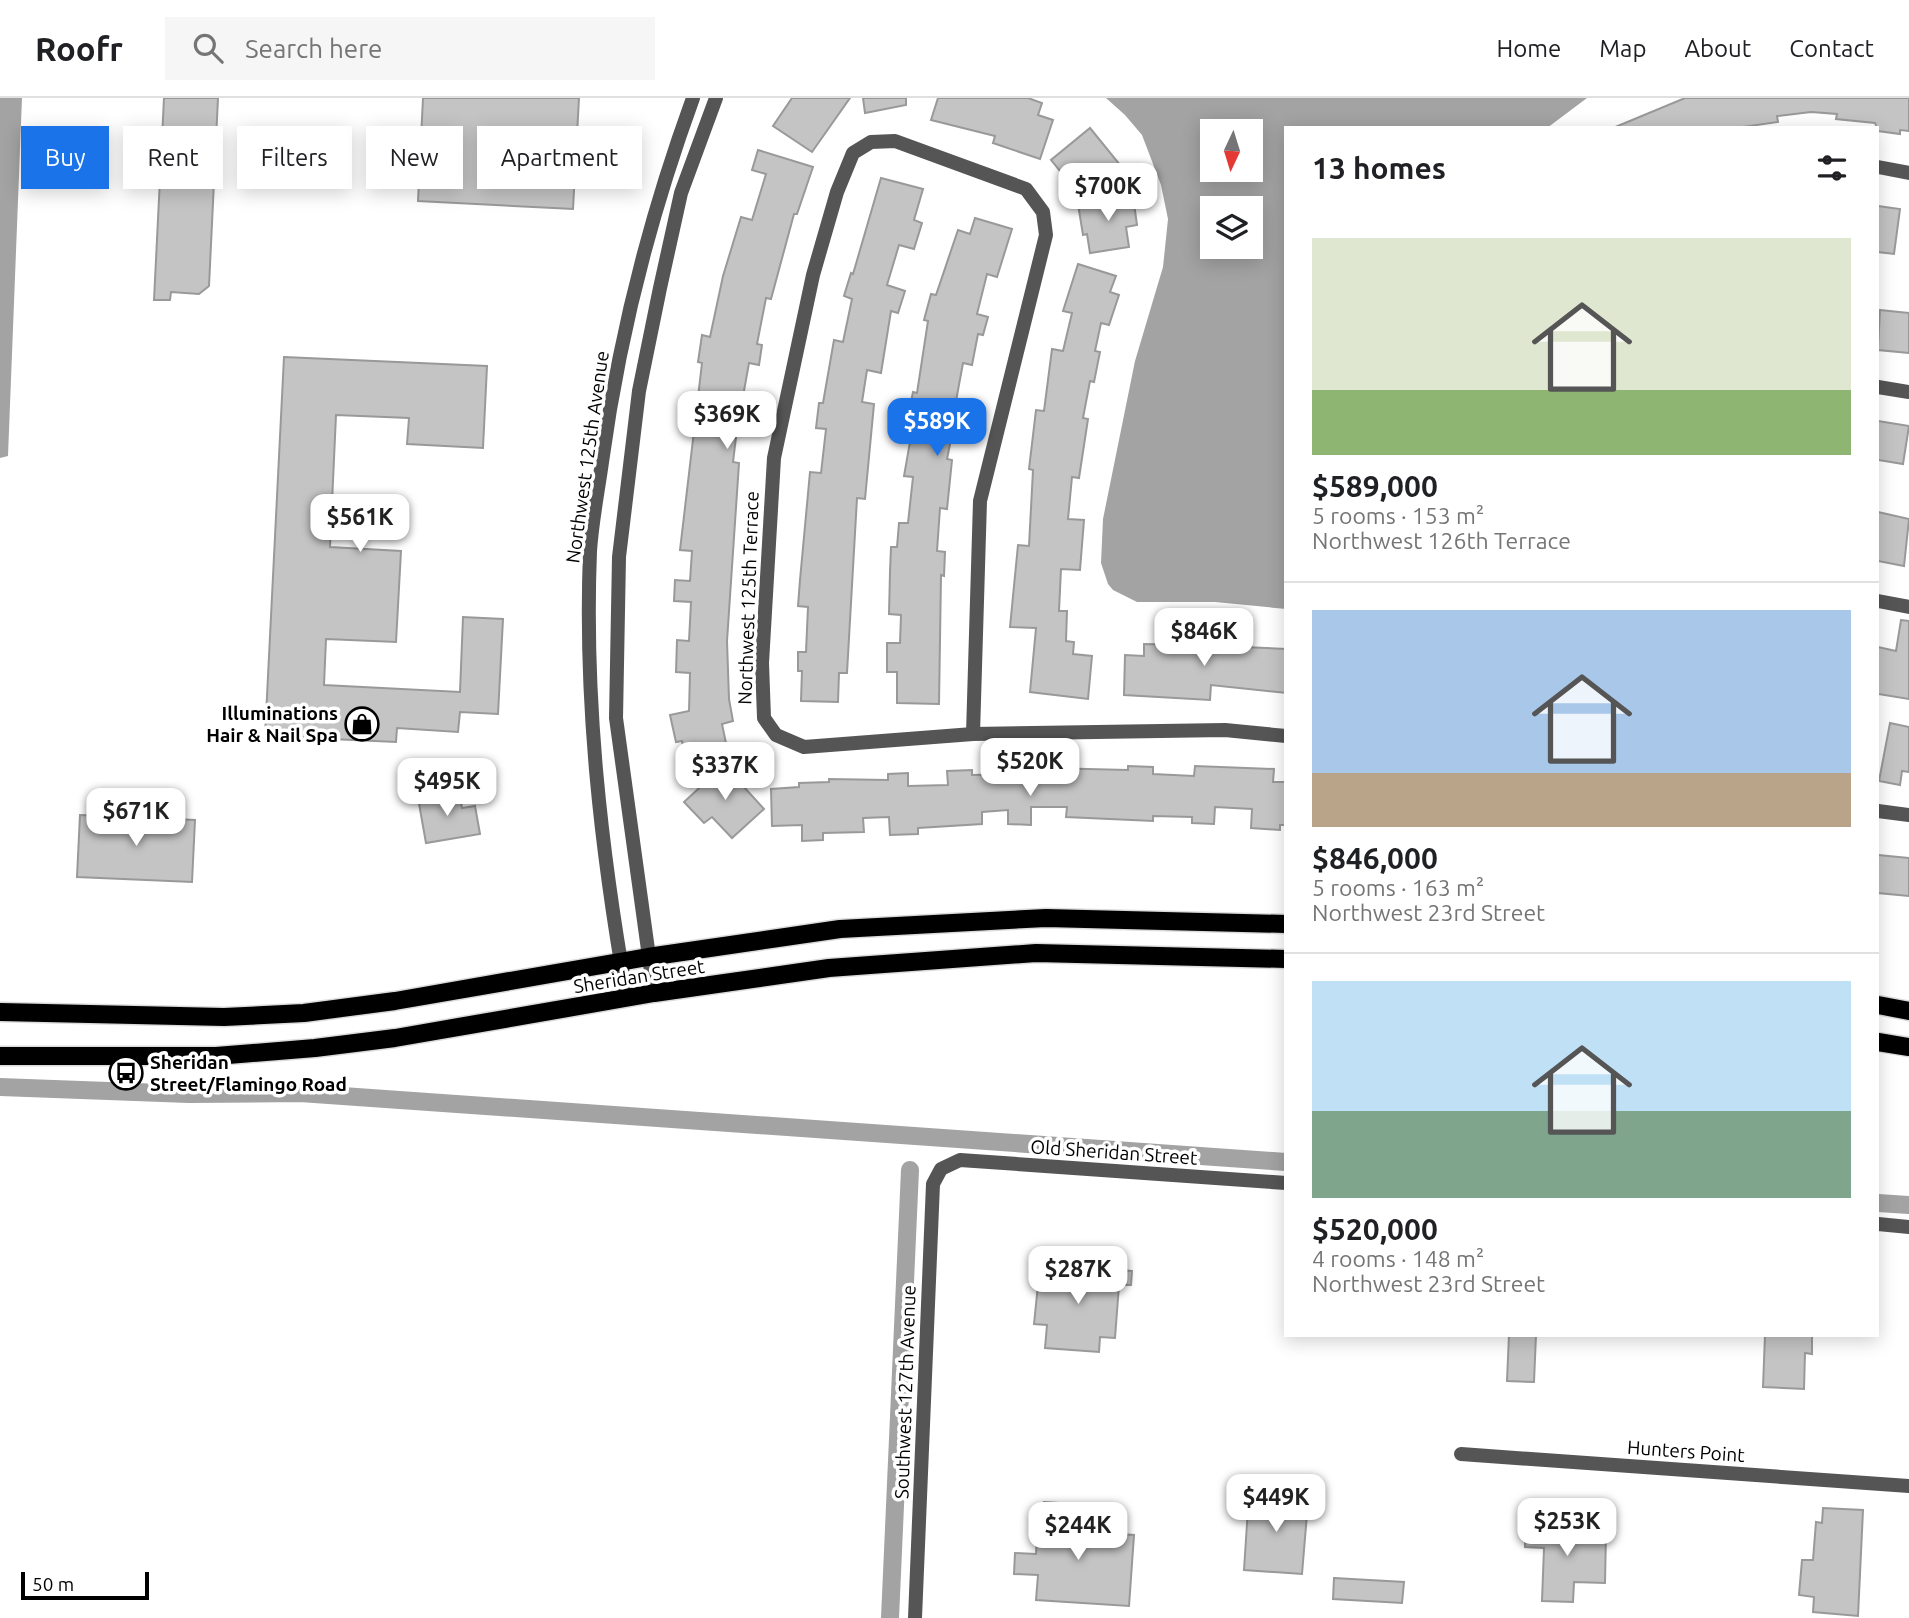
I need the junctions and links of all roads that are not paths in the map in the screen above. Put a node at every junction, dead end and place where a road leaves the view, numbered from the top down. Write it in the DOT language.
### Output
graph roads {
  1 [pos="693,98"];
  2 [pos="716,98"];
  3 [pos="1879,167"];
  4 [pos="1909,173"];
  5 [pos="1879,387"];
  6 [pos="1909,392"];
  7 [pos="1879,601"];
  8 [pos="1909,607"];
  9 [pos="973,734"];
  10 [pos="1284,736"];
  11 [pos="1879,811"];
  12 [pos="1909,816"];
  13 [pos="1284,924"];
  14 [pos="648,957"];
  15 [pos="1284,959"];
  16 [pos="621,962"];
  17 [pos="654,993"];
  18 [pos="627,998"];
  19 [pos="1879,1005"];
  20 [pos="1909,1011"];
  21 [pos="0,1012"];
  22 [pos="1879,1042"];
  23 [pos="1909,1047"];
  24 [pos="0,1056"];
  25 [pos="941,1169"];
  26 [pos="1284,1183"];
  27 [pos="1879,1224"];
  28 [pos="1909,1227"];
  29 [pos="1461,1454"];
  30 [pos="1909,1486"];
  31 [pos="915,1618"];
  1 -- 16 [label="street, Northwest 125th Avenue"];
  2 -- 14 [label="street"];
  3 -- 4 [label="street"];
  5 -- 6 [label="street"];
  7 -- 8 [label="street"];
  9 -- 9 [label="street, Northwest 125th Terrace"];
  9 -- 10 [label="street"];
  11 -- 12 [label="street"];
  13 -- 14 [label="main road, Sheridan Street"];
  14 -- 16 [label="main road, Sheridan Street"];
  14 -- 17 [label="street"];
  15 -- 17 [label="main road, Sheridan Street"];
  16 -- 18 [label="street, Northwest 125th Avenue"];
  16 -- 21 [label="main road, Sheridan Street"];
  17 -- 18 [label="main road, Sheridan Street"];
  18 -- 24 [label="main road, Sheridan Street"];
  19 -- 20 [label="main road"];
  22 -- 23 [label="main road"];
  25 -- 26 [label="street, Old Sheridan Street"];
  25 -- 31 [label="street, Southwest 127th Avenue"];
  27 -- 28 [label="street"];
  29 -- 30 [label="street, Hunters Point"];
}
